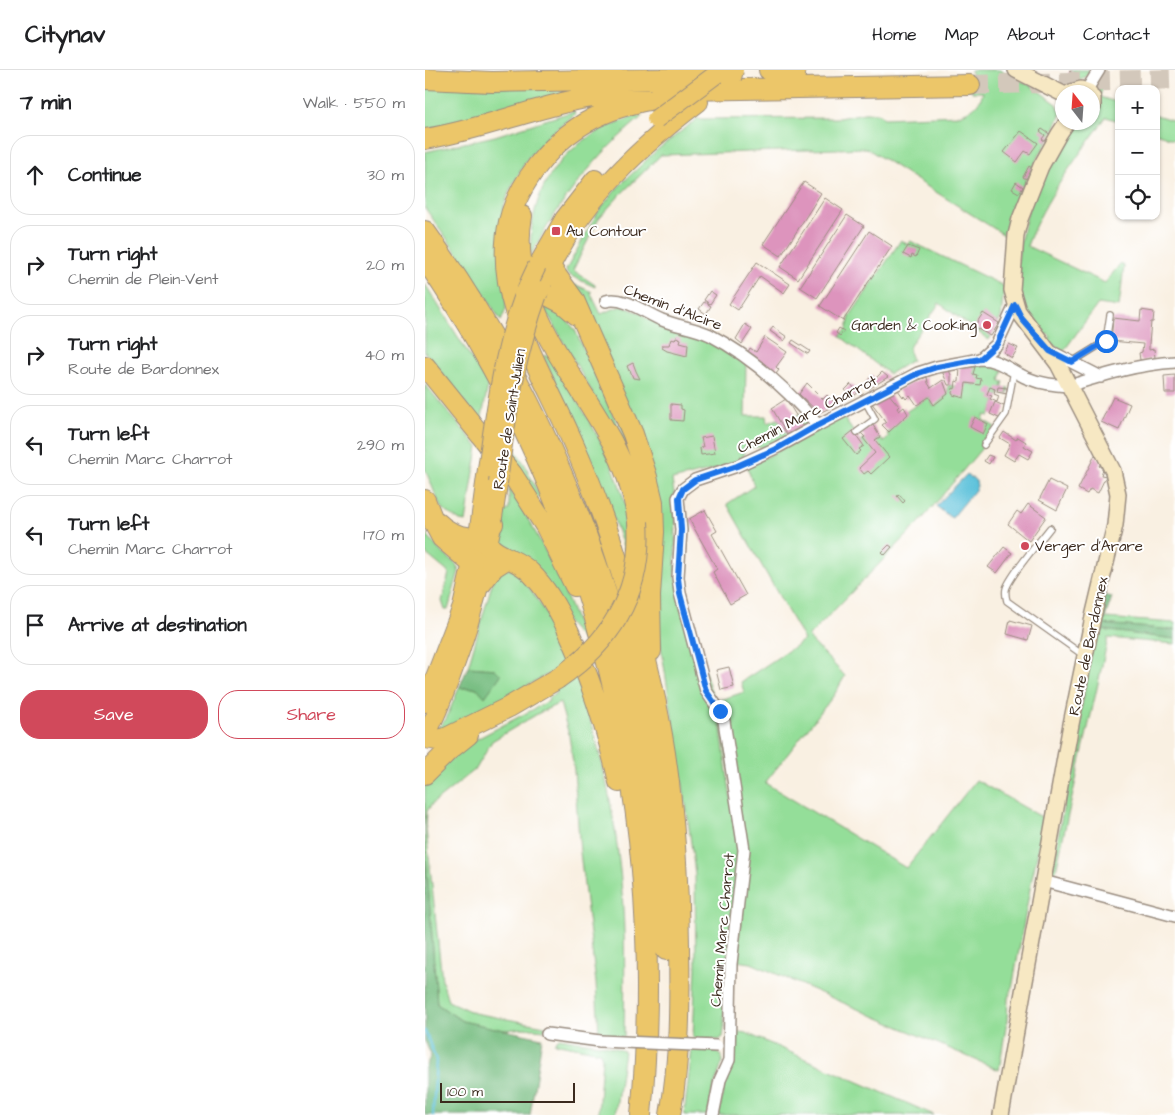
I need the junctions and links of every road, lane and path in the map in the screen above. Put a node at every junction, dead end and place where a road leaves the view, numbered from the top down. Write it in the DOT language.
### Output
graph roads {
  1 [pos="769,70"];
  2 [pos="1015,70"];
  3 [pos="1099,70"];
  4 [pos="729,73"];
  5 [pos="795,75"];
  6 [pos="431,78"];
  7 [pos="1093,85"];
  8 [pos="698,90"];
  9 [pos="1055,90"];
  10 [pos="1062,130"];
  11 [pos="425,139"];
  12 [pos="549,151"];
  13 [pos="425,231"];
  14 [pos="425,259"];
  15 [pos="540,283"];
  16 [pos="605,301"];
  17 [pos="1015,305"];
  18 [pos="1110,315"];
  19 [pos="1050,351"];
  20 [pos="980,359"];
  21 [pos="1072,362"];
  22 [pos="1175,362"];
  23 [pos="425,366"];
  24 [pos="1015,371"];
  25 [pos="1101,377"];
  26 [pos="1069,386"];
  27 [pos="865,401"];
  28 [pos="818,425"];
  29 [pos="857,432"];
  30 [pos="983,445"];
  31 [pos="428,507"];
  32 [pos="1050,528"];
  33 [pos="487,535"];
  34 [pos="516,563"];
  35 [pos="472,564"];
  36 [pos="481,584"];
  37 [pos="1085,656"];
  38 [pos="443,660"];
  39 [pos="607,663"];
  40 [pos="425,684"];
  41 [pos="425,703"];
  42 [pos="657,705"];
  43 [pos="474,728"];
  44 [pos="425,738"];
  45 [pos="425,774"];
  46 [pos="1043,881"];
  47 [pos="646,914"];
  48 [pos="1175,916"];
  49 [pos="547,1034"];
  50 [pos="729,1046"];
  51 [pos="641,1115"];
  52 [pos="660,1115"];
  53 [pos="670,1115"];
  54 [pos="713,1115"];
  55 [pos="1001,1115"];
  1 -- 5 [label="highway"];
  2 -- 9 [label="street"];
  3 -- 7 [label="street"];
  4 -- 15 [label="main road, Route de Saint-Julien"];
  4 -- 15 [label="main road, Route de Saint-Julien, bridge"];
  5 -- 6 [label="highway"];
  5 -- 8 [label="highway"];
  8 -- 11 [label="highway"];
  8 -- 12 [label="highway"];
  10 -- 17 [label="street, Route de Bardonnex"];
  12 -- 42 [label="highway"];
  12 -- 43 [label="highway, bridge"];
  13 -- 52 [label="highway"];
  14 -- 39 [label="highway"];
  15 -- 33 [label="main road, Route de Saint-Julien, bridge"];
  15 -- 42 [label="highway"];
  16 -- 28 [label="street, Chemin d'Alcire"];
  17 -- 19 [label="street, Route de Bardonnex"];
  17 -- 20 [label="street"];
  18 -- 21 [label="lane"];
  19 -- 21 [label="street"];
  19 -- 26 [label="street, Route de Bardonnex"];
  20 -- 24 [label="street"];
  20 -- 27 [label="street, Chemin Marc Charrot"];
  21 -- 25 [label="street"];
  22 -- 25 [label="street"];
  23 -- 39 [label="highway"];
  24 -- 26 [label="street"];
  24 -- 30 [label="lane"];
  25 -- 26 [label="street"];
  26 -- 37 [label="street, Route de Bardonnex"];
  27 -- 28 [label="street, Chemin Marc Charrot"];
  27 -- 29 [label="lane"];
  28 -- 50 [label="street, Chemin Marc Charrot"];
  31 -- 33 [label="highway"];
  31 -- 35 [label="highway"];
  32 -- 37 [label="lane"];
  33 -- 34 [label="highway"];
  33 -- 35 [label="main road, Route de Saint-Julien"];
  33 -- 36 [label="main road, Route de Saint-Julien"];
  34 -- 36 [label="highway"];
  34 -- 47 [label="highway"];
  35 -- 38 [label="main road, Route de Saint-Julien"];
  36 -- 44 [label="main road, Route de Saint-Julien"];
  37 -- 46 [label="street, Route de Bardonnex"];
  38 -- 40 [label="main road"];
  38 -- 41 [label="main road, Route de Saint-Julien"];
  39 -- 47 [label="highway"];
  42 -- 53 [label="highway"];
  43 -- 44 [label="highway"];
  43 -- 45 [label="highway"];
  46 -- 48 [label="street"];
  46 -- 55 [label="street, Route de Bardonnex"];
  47 -- 51 [label="highway"];
  49 -- 50 [label="street, bridge"];
  50 -- 54 [label="street, Chemin Marc Charrot"];
}
